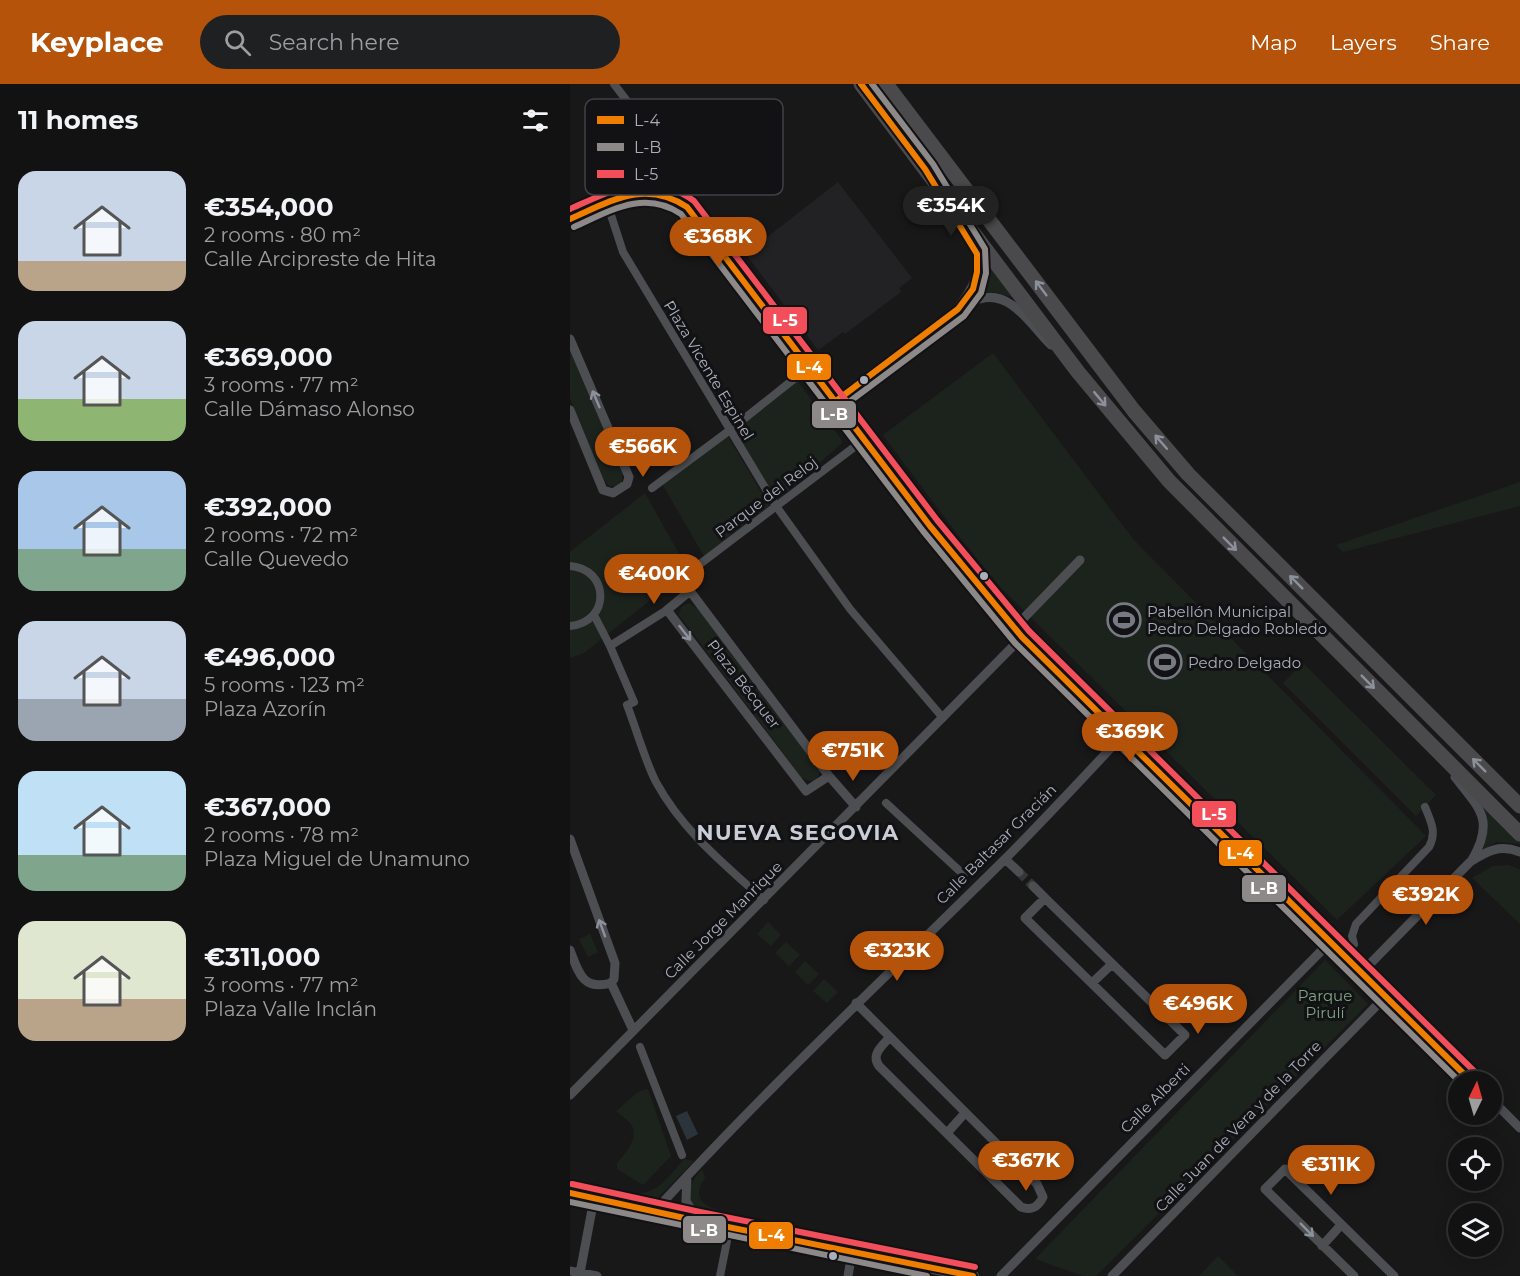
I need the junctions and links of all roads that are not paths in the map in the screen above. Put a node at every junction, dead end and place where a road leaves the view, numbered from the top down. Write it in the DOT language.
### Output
graph roads {
  1 [pos="614,84"];
  2 [pos="861,84"];
  3 [pos="886,84"];
  4 [pos="626,99"];
  5 [pos="925,169"];
  6 [pos="631,195"];
  7 [pos="666,195"];
  8 [pos="610,212"];
  9 [pos="570,219"];
  10 [pos="958,309"];
  11 [pos="570,339"];
  12 [pos="1078,372"];
  13 [pos="799,375"];
  14 [pos="836,401"];
  15 [pos="570,410"];
  16 [pos="730,430"];
  17 [pos="853,448"];
  18 [pos="652,488"];
  19 [pos="776,506"];
  20 [pos="1080,560"];
  21 [pos="570,566"];
  22 [pos="696,567"];
  23 [pos="667,610"];
  24 [pos="594,615"];
  25 [pos="570,626"];
  26 [pos="1014,628"];
  27 [pos="1022,637"];
  28 [pos="610,646"];
  29 [pos="943,718"];
  30 [pos="1122,736"];
  31 [pos="1429,743"];
  32 [pos="829,776"];
  33 [pos="886,803"];
  34 [pos="1520,806"];
  35 [pos="856,807"];
  36 [pos="1425,807"];
  37 [pos="1520,834"];
  38 [pos="570,839"];
  39 [pos="1520,852"];
  40 [pos="1005,859"];
  41 [pos="1470,862"];
  42 [pos="1019,873"];
  43 [pos="964,875"];
  44 [pos="1033,886"];
  45 [pos="1045,898"];
  46 [pos="764,900"];
  47 [pos="1331,941"];
  48 [pos="1354,944"];
  49 [pos="570,950"];
  50 [pos="1112,964"];
  51 [pos="1362,972"];
  52 [pos="610,982"];
  53 [pos="1092,983"];
  54 [pos="1386,996"];
  55 [pos="856,1004"];
  56 [pos="633,1030"];
  57 [pos="889,1038"];
  58 [pos="640,1047"];
  59 [pos="1462,1071"];
  60 [pos="570,1095"];
  61 [pos="1502,1110"];
  62 [pos="965,1113"];
  63 [pos="1520,1128"];
  64 [pos="947,1133"];
  65 [pos="682,1155"];
  66 [pos="687,1176"];
  67 [pos="570,1193"];
  68 [pos="594,1198"];
  69 [pos="654,1212"];
  70 [pos="698,1221"];
  71 [pos="1341,1225"];
  72 [pos="727,1241"];
  73 [pos="1322,1245"];
  74 [pos="852,1253"];
  75 [pos="575,1272"];
  76 [pos="597,1276"];
  77 [pos="720,1276"];
  78 [pos="848,1276"];
  79 [pos="973,1276"];
  80 [pos="1001,1276"];
  81 [pos="1112,1276"];
  82 [pos="1354,1276"];
  83 [pos="1394,1276"];
  1 -- 4 [label="street"];
  2 -- 5 [label="main road"];
  34 -- 3 [label="main road, one-way"];
  5 -- 10 [label="street"];
  5 -- 12 [label="main road"];
  6 -- 9 [label="street"];
  7 -- 14 [label="street"];
  8 -- 16 [label="street, Plaza Vicente Espinel"];
  10 -- 12 [label="street"];
  10 -- 14 [label="street"];
  15 -- 11 [label="street, one-way"];
  12 -- 31 [label="main road, one-way"];
  13 -- 16 [label="street"];
  14 -- 26 [label="street"];
  16 -- 18 [label="street"];
  16 -- 19 [label="street, Plaza Vicente Espinel"];
  17 -- 19 [label="street, Parque del Reloj"];
  19 -- 22 [label="street, Parque del Reloj"];
  19 -- 29 [label="street, Plaza Vicente Espinel"];
  20 -- 26 [label="street"];
  21 -- 24 [label="street"];
  23 -- 28 [label="street"];
  23 -- 32 [label="street, Plaza Bécquer, one-way"];
  23 -- 32 [label="street, Plaza Bécquer"];
  24 -- 25 [label="street"];
  24 -- 28 [label="street"];
  26 -- 27 [label="street"];
  27 -- 29 [label="street, Calle Jorge Manrique"];
  27 -- 30 [label="street"];
  28 -- 46 [label="street"];
  29 -- 35 [label="street, Calle Jorge Manrique"];
  30 -- 40 [label="street, Calle Baltasar Gracián"];
  30 -- 47 [label="street"];
  31 -- 37 [label="main road"];
  31 -- 41 [label="street"];
  32 -- 35 [label="street, Plaza Bécquer"];
  33 -- 43 [label="street"];
  35 -- 46 [label="street, Calle Jorge Manrique"];
  36 -- 48 [label="street"];
  52 -- 38 [label="street, one-way"];
  39 -- 41 [label="street"];
  40 -- 42 [label="street"];
  40 -- 55 [label="street, Calle Baltasar Gracián"];
  41 -- 51 [label="street"];
  44 -- 45 [label="street"];
  45 -- 50 [label="street"];
  45 -- 53 [label="street"];
  46 -- 56 [label="street, Calle Jorge Manrique"];
  47 -- 51 [label="street"];
  47 -- 80 [label="street, Calle Alberti"];
  49 -- 52 [label="street"];
  50 -- 53 [label="street"];
  50 -- 53 [label="street"];
  51 -- 54 [label="street"];
  52 -- 56 [label="street"];
  54 -- 59 [label="street"];
  54 -- 81 [label="street, Calle Juan de Vera y de la Torre"];
  55 -- 57 [label="street"];
  55 -- 66 [label="street, Calle Baltasar Gracián"];
  56 -- 60 [label="street, Calle Jorge Manrique"];
  57 -- 62 [label="street"];
  57 -- 64 [label="street"];
  58 -- 65 [label="street"];
  61 -- 63 [label="street"];
  62 -- 64 [label="street"];
  62 -- 64 [label="street"];
  66 -- 69 [label="street, Calle Baltasar Gracián"];
  66 -- 70 [label="street"];
  67 -- 68 [label="street"];
  68 -- 69 [label="street"];
  68 -- 75 [label="street"];
  69 -- 70 [label="street"];
  70 -- 74 [label="street"];
  71 -- 73 [label="street"];
  71 -- 73 [label="street, one-way"];
  71 -- 83 [label="street"];
  72 -- 77 [label="street"];
  73 -- 82 [label="street"];
  74 -- 78 [label="street"];
  74 -- 79 [label="street"];
  75 -- 76 [label="street"];
}
